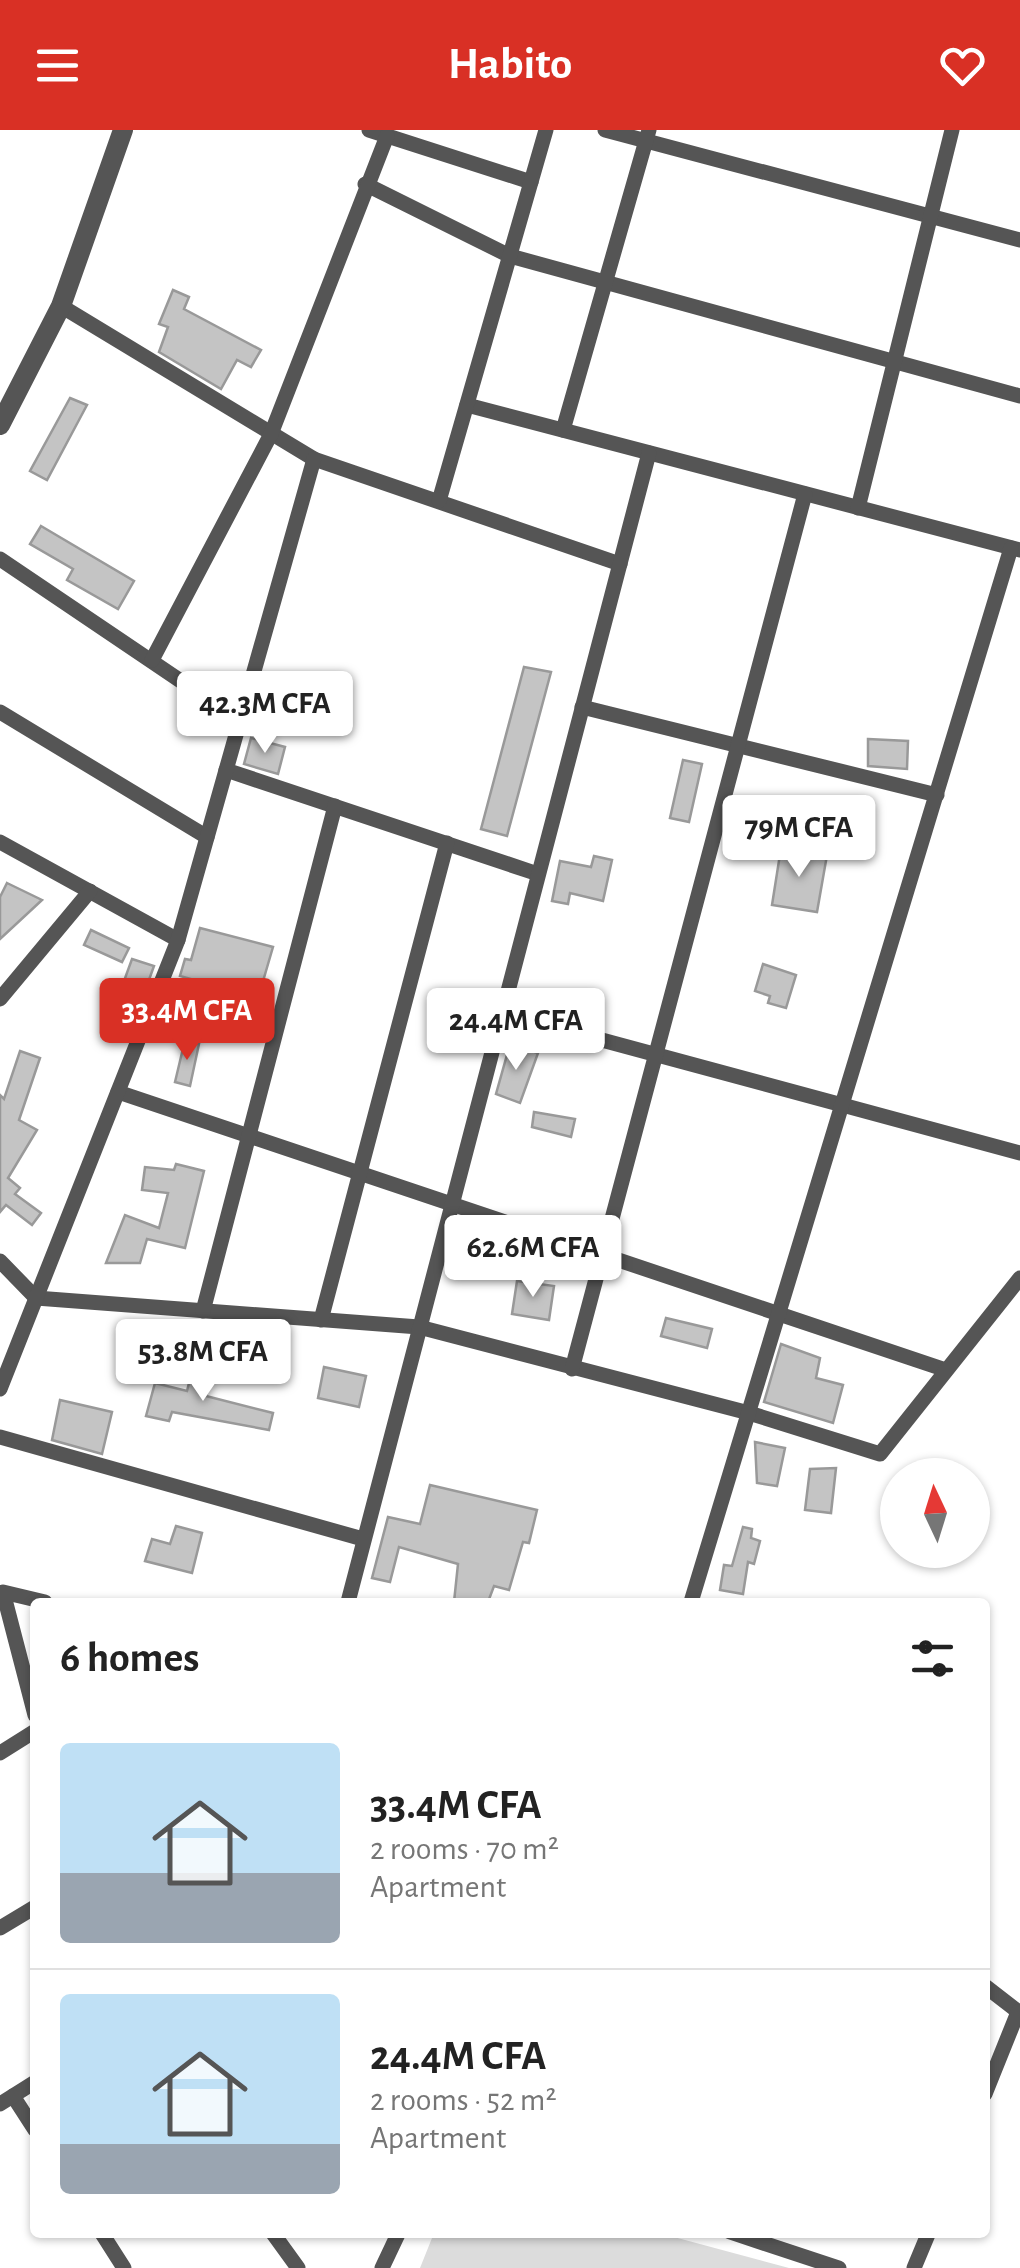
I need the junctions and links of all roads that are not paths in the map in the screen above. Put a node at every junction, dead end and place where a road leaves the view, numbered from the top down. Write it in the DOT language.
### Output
graph roads {
  1 [pos="123,130"];
  2 [pos="369,130"];
  3 [pos="546,130"];
  4 [pos="604,130"];
  5 [pos="952,130"];
  6 [pos="387,136"];
  7 [pos="648,136"];
  8 [pos="531,182"];
  9 [pos="366,184"];
  10 [pos="931,216"];
  11 [pos="1020,240"];
  12 [pos="510,256"];
  13 [pos="605,282"];
  14 [pos="61,306"];
  15 [pos="894,362"];
  16 [pos="1020,396"];
  17 [pos="467,405"];
  18 [pos="0,425"];
  19 [pos="563,430"];
  20 [pos="271,434"];
  21 [pos="649,453"];
  22 [pos="314,459"];
  23 [pos="805,494"];
  24 [pos="439,501"];
  25 [pos="858,508"];
  26 [pos="1016,549"];
  27 [pos="0,558"];
  28 [pos="620,564"];
  29 [pos="152,660"];
  30 [pos="582,707"];
  31 [pos="0,712"];
  32 [pos="240,720"];
  33 [pos="738,746"];
  34 [pos="226,770"];
  35 [pos="936,795"];
  36 [pos="335,806"];
  37 [pos="208,836"];
  38 [pos="0,842"];
  39 [pos="446,843"];
  40 [pos="538,874"];
  41 [pos="90,891"];
  42 [pos="178,940"];
  43 [pos="0,999"];
  44 [pos="502,1013"];
  45 [pos="656,1054"];
  46 [pos="118,1092"];
  47 [pos="842,1104"];
  48 [pos="248,1136"];
  49 [pos="1020,1153"];
  50 [pos="359,1173"];
  51 [pos="451,1204"];
  52 [pos="604,1255"];
  53 [pos="0,1261"];
  54 [pos="1020,1278"];
  55 [pos="36,1298"];
  56 [pos="202,1311"];
  57 [pos="779,1314"];
  58 [pos="322,1320"];
  59 [pos="419,1327"];
  60 [pos="572,1369"];
  61 [pos="946,1370"];
  62 [pos="0,1389"];
  63 [pos="749,1412"];
  64 [pos="0,1437"];
  65 [pos="363,1540"];
  66 [pos="349,1598"];
  67 [pos="692,1598"];
  68 [pos="30,1599"];
  69 [pos="30,1695"];
  70 [pos="30,1735"];
  71 [pos="0,1753"];
  72 [pos="30,1910"];
  73 [pos="0,1928"];
  74 [pos="990,1990"];
  75 [pos="1019,2013"];
  76 [pos="990,2082"];
  77 [pos="30,2085"];
  78 [pos="7,2100"];
  79 [pos="30,2125"];
  80 [pos="105,2238"];
  81 [pos="276,2238"];
  82 [pos="397,2238"];
  83 [pos="748,2238"];
  84 [pos="926,2238"];
  85 [pos="124,2268"];
  86 [pos="298,2268"];
  87 [pos="382,2268"];
  88 [pos="839,2268"];
  89 [pos="914,2268"];
  1 -- 14 [label="street"];
  2 -- 6 [label="street"];
  3 -- 8 [label="street"];
  4 -- 7 [label="street"];
  5 -- 10 [label="street"];
  6 -- 8 [label="street"];
  6 -- 9 [label="street"];
  7 -- 10 [label="street"];
  7 -- 13 [label="street"];
  8 -- 12 [label="street"];
  9 -- 12 [label="street"];
  9 -- 20 [label="street"];
  10 -- 11 [label="street"];
  10 -- 15 [label="street"];
  12 -- 13 [label="street"];
  12 -- 17 [label="street"];
  13 -- 15 [label="street"];
  13 -- 19 [label="street"];
  14 -- 18 [label="street"];
  14 -- 20 [label="street"];
  15 -- 16 [label="street"];
  15 -- 25 [label="street"];
  17 -- 19 [label="street"];
  17 -- 24 [label="street"];
  19 -- 21 [label="street"];
  20 -- 22 [label="street"];
  20 -- 29 [label="street"];
  21 -- 23 [label="street"];
  21 -- 28 [label="street"];
  22 -- 24 [label="street"];
  22 -- 32 [label="street"];
  23 -- 25 [label="street"];
  23 -- 33 [label="street"];
  24 -- 28 [label="street"];
  25 -- 26 [label="street"];
  26 -- 35 [label="street"];
  27 -- 29 [label="street"];
  28 -- 30 [label="street"];
  29 -- 32 [label="street"];
  30 -- 33 [label="street"];
  30 -- 40 [label="street"];
  31 -- 37 [label="street"];
  32 -- 34 [label="street"];
  33 -- 35 [label="street"];
  33 -- 45 [label="street"];
  34 -- 36 [label="street"];
  34 -- 37 [label="street"];
  35 -- 47 [label="street"];
  36 -- 39 [label="street"];
  36 -- 48 [label="street"];
  37 -- 42 [label="street"];
  38 -- 41 [label="street"];
  39 -- 40 [label="street"];
  39 -- 50 [label="street"];
  40 -- 44 [label="street"];
  41 -- 42 [label="street"];
  41 -- 43 [label="street"];
  42 -- 46 [label="street"];
  44 -- 45 [label="street"];
  44 -- 51 [label="street"];
  45 -- 47 [label="street"];
  45 -- 52 [label="street"];
  46 -- 48 [label="street"];
  46 -- 55 [label="street"];
  47 -- 49 [label="street"];
  47 -- 57 [label="street"];
  48 -- 50 [label="street"];
  48 -- 56 [label="street"];
  50 -- 51 [label="street"];
  50 -- 58 [label="street"];
  51 -- 52 [label="street"];
  51 -- 59 [label="street"];
  52 -- 57 [label="street"];
  52 -- 60 [label="street"];
  53 -- 55 [label="street"];
  54 -- 61 [label="street"];
  55 -- 56 [label="street"];
  55 -- 62 [label="street"];
  56 -- 58 [label="street"];
  57 -- 61 [label="street"];
  57 -- 63 [label="street"];
  58 -- 59 [label="street"];
  59 -- 60 [label="street"];
  59 -- 65 [label="street"];
  60 -- 63 [label="street"];
  61 -- 63 [label="street"];
  63 -- 67 [label="street"];
  64 -- 65 [label="street"];
  65 -- 66 [label="street"];
  68 -- 69 [label="street"];
  70 -- 71 [label="street"];
  72 -- 73 [label="street"];
  74 -- 75 [label="street"];
  75 -- 76 [label="street"];
  77 -- 78 [label="street"];
  78 -- 79 [label="street"];
  80 -- 85 [label="street"];
  81 -- 86 [label="street"];
  82 -- 87 [label="street"];
  83 -- 88 [label="street"];
  84 -- 89 [label="street"];
}
